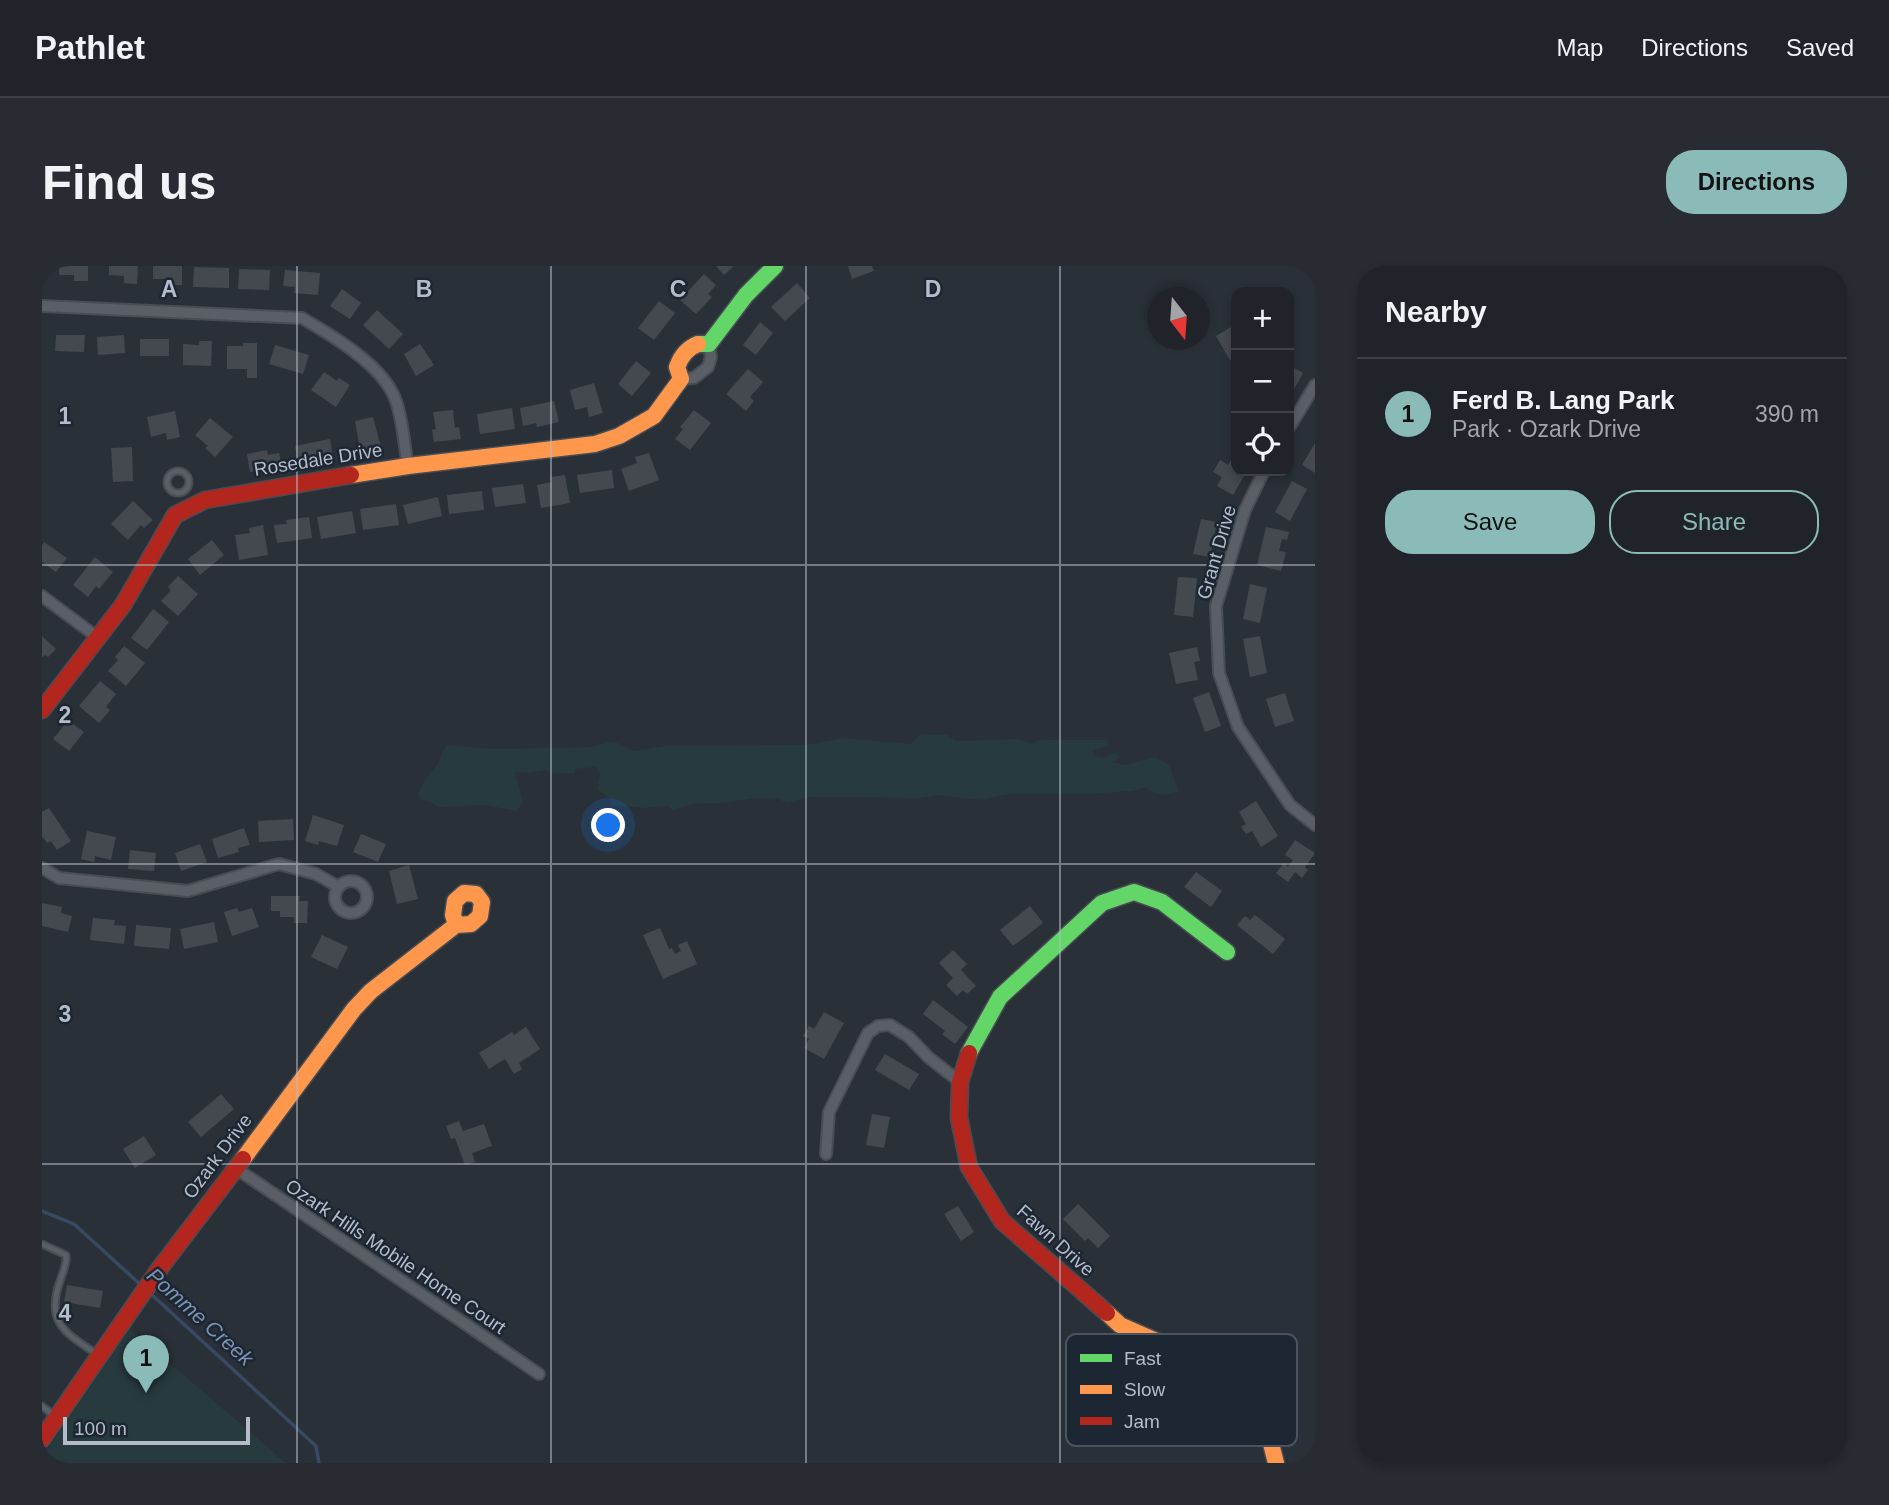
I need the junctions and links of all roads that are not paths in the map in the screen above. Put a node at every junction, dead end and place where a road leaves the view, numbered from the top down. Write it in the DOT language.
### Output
graph roads {
  1 [pos="775,266"];
  2 [pos="42,306"];
  3 [pos="709,344"];
  4 [pos="681,379"];
  5 [pos="1315,385"];
  6 [pos="1294,420"];
  7 [pos="408,466"];
  8 [pos="1262,476"];
  9 [pos="184,491"];
  10 [pos="193,506"];
  11 [pos="42,596"];
  12 [pos="97,637"];
  13 [pos="42,709"];
  14 [pos="1315,825"];
  15 [pos="42,867"];
  16 [pos="339,887"];
  17 [pos="456,925"];
  18 [pos="1227,952"];
  19 [pos="960,1082"];
  20 [pos="826,1154"];
  21 [pos="234,1167"];
  22 [pos="42,1244"];
  23 [pos="1140,1334"];
  24 [pos="100,1356"];
  25 [pos="539,1374"];
  26 [pos="42,1406"];
  27 [pos="56,1417"];
  28 [pos="42,1439"];
  1 -- 3 [label="street, Rosedale Drive"];
  2 -- 7 [label="street"];
  3 -- 4 [label="street, Rosedale Drive"];
  3 -- 4 [label="street, Rosedale Drive"];
  4 -- 7 [label="street, Rosedale Drive"];
  5 -- 6 [label="street"];
  7 -- 10 [label="street, Rosedale Drive"];
  8 -- 14 [label="street, Grant Drive"];
  9 -- 9 [label="lane"];
  9 -- 10 [label="lane"];
  10 -- 12 [label="street, Rosedale Drive"];
  11 -- 12 [label="street"];
  12 -- 13 [label="street, Rosedale Drive"];
  15 -- 16 [label="street"];
  17 -- 21 [label="street, Ozark Drive"];
  18 -- 19 [label="street, Fawn Drive"];
  19 -- 20 [label="street"];
  19 -- 23 [label="street, Fawn Drive"];
  21 -- 24 [label="street, Ozark Drive"];
  21 -- 25 [label="street, Ozark Hills Mobile Home Court"];
  22 -- 24 [label="lane"];
  24 -- 27 [label="street, Ozark Drive"];
  26 -- 27 [label="lane"];
  27 -- 28 [label="street, Ozark Drive"];
}
